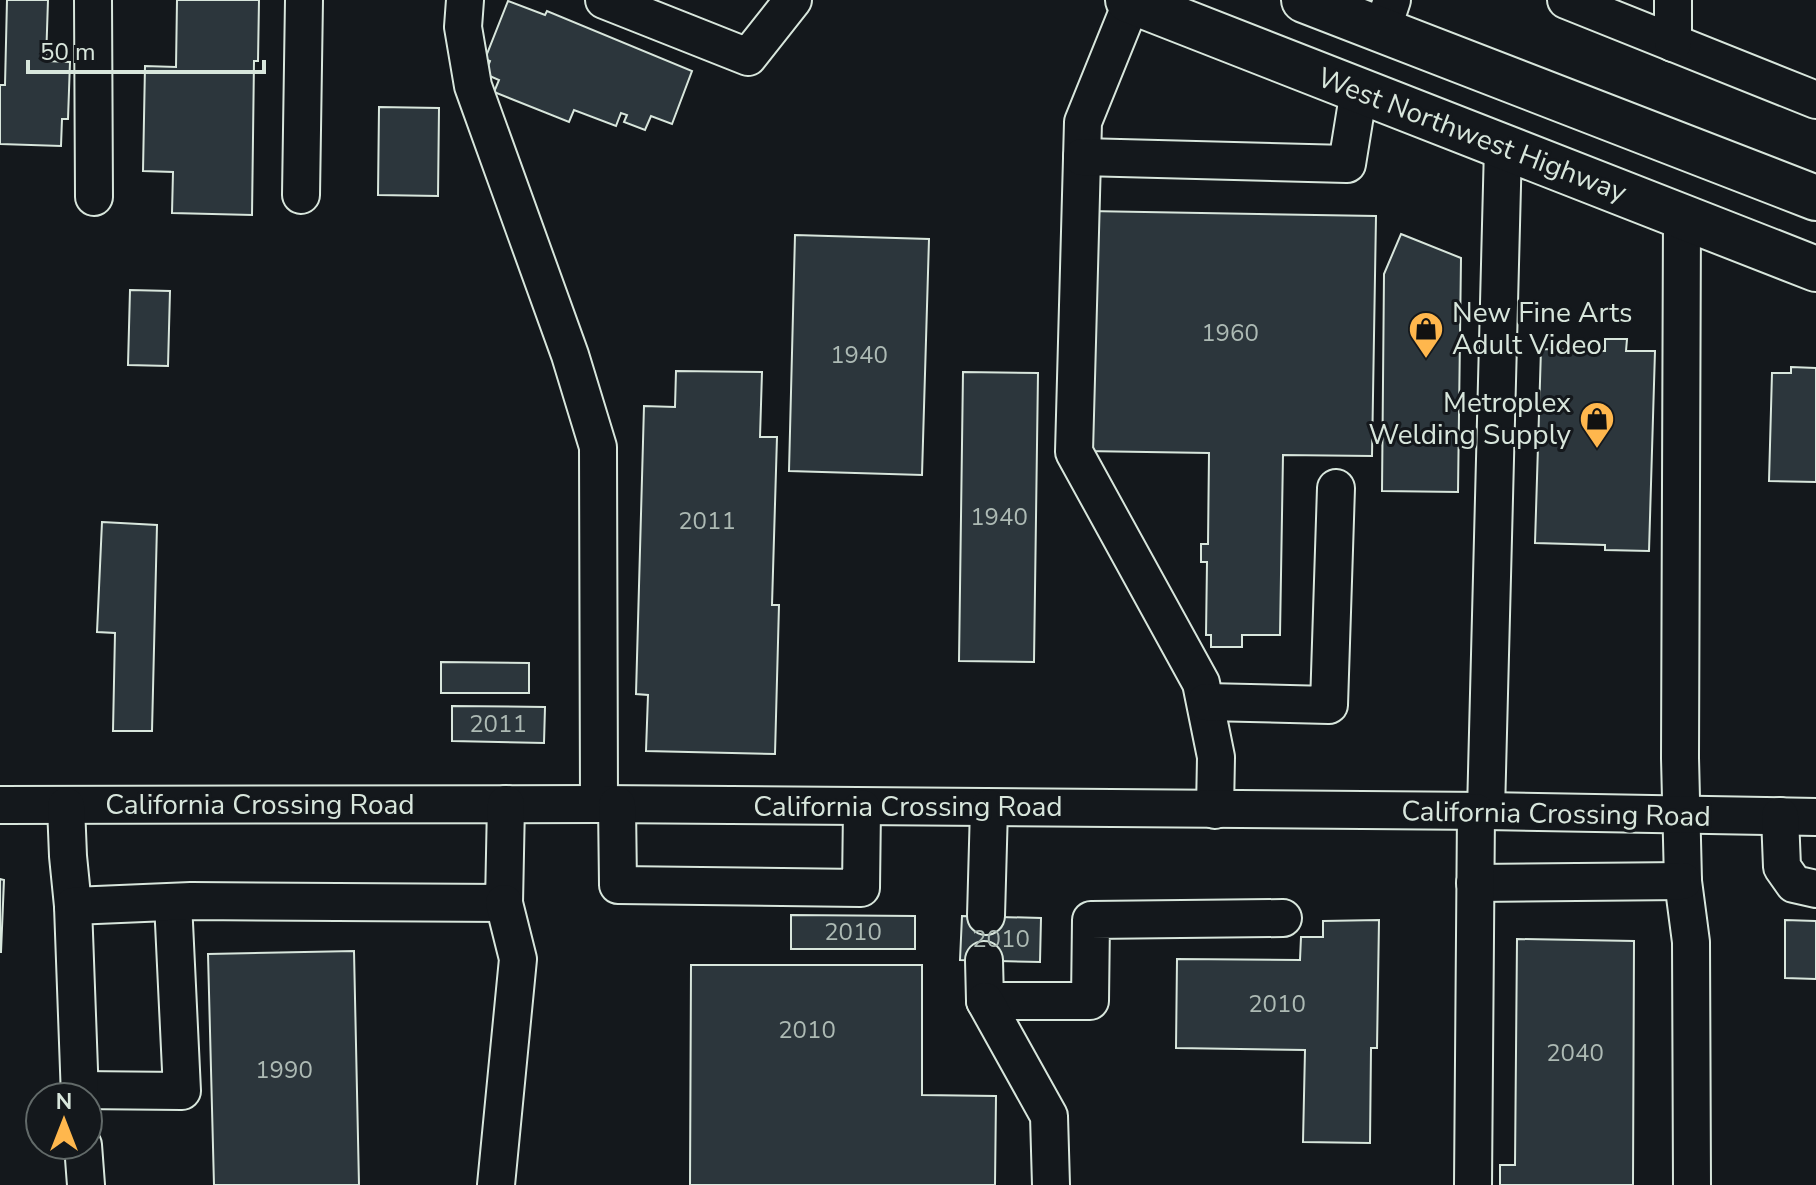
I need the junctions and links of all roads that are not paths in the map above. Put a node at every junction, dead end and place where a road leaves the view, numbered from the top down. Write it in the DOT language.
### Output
graph roads {
  1 [pos="93,0"];
  2 [pos="304,0"];
  3 [pos="465,0"];
  4 [pos="793,0"];
  5 [pos="1304,0"];
  6 [pos="1566,0"];
  7 [pos="1673,0"];
  8 [pos="1130,1"];
  9 [pos="625,4"];
  10 [pos="684,15"];
  11 [pos="1387,15"];
  12 [pos="1673,43"];
  13 [pos="1359,90"];
  14 [pos="1816,100"];
  15 [pos="1503,147"];
  16 [pos="1082,157"];
  17 [pos="301,195"];
  18 [pos="94,197"];
  19 [pos="1816,198"];
  20 [pos="1682,217"];
  21 [pos="1816,269"];
  22 [pos="1336,488"];
  23 [pos="1206,702"];
  24 [pos="506,804"];
  25 [pos="608,804"];
  26 [pos="0,805"];
  27 [pos="66,806"];
  28 [pos="862,808"];
  29 [pos="989,808"];
  30 [pos="1215,810"];
  31 [pos="1481,811"];
  32 [pos="1680,816"];
  33 [pos="1780,816"];
  34 [pos="1816,817"];
  35 [pos="1683,881"];
  36 [pos="1475,883"];
  37 [pos="1816,889"];
  38 [pos="173,902"];
  39 [pos="504,903"];
  40 [pos="73,906"];
  41 [pos="986,916"];
  42 [pos="1283,918"];
  43 [pos="984,960"];
  44 [pos="985,1001"];
  45 [pos="80,1081"];
  46 [pos="104,1093"];
  47 [pos="84,1161"];
  48 [pos="86,1185"];
  49 [pos="496,1185"];
  50 [pos="1051,1185"];
  51 [pos="1473,1185"];
  52 [pos="1692,1185"];
  1 -- 18 [label="street"];
  2 -- 17 [label="street"];
  3 -- 25 [label="street"];
  4 -- 10 [label="street"];
  5 -- 11 [label="main road"];
  6 -- 12 [label="street"];
  7 -- 12 [label="street"];
  8 -- 13 [label="main road, West Northwest Highway"];
  8 -- 16 [label="street"];
  9 -- 10 [label="street"];
  11 -- 13 [label="main road"];
  11 -- 19 [label="main road"];
  12 -- 14 [label="street"];
  13 -- 15 [label="main road, West Northwest Highway"];
  13 -- 16 [label="street"];
  15 -- 20 [label="main road, West Northwest Highway"];
  15 -- 31 [label="street"];
  16 -- 23 [label="street"];
  20 -- 21 [label="main road, West Northwest Highway"];
  20 -- 32 [label="street"];
  22 -- 23 [label="street"];
  23 -- 30 [label="street"];
  24 -- 25 [label="street, California Crossing Road"];
  24 -- 27 [label="street, California Crossing Road"];
  24 -- 39 [label="street"];
  25 -- 28 [label="street, California Crossing Road"];
  25 -- 28 [label="street"];
  26 -- 27 [label="street, California Crossing Road"];
  27 -- 40 [label="street"];
  28 -- 29 [label="street, California Crossing Road"];
  29 -- 30 [label="street, California Crossing Road"];
  29 -- 41 [label="street"];
  30 -- 31 [label="street, California Crossing Road"];
  31 -- 32 [label="street, California Crossing Road"];
  31 -- 36 [label="street"];
  32 -- 33 [label="street, California Crossing Road"];
  32 -- 35 [label="street"];
  33 -- 34 [label="street, California Crossing Road"];
  33 -- 37 [label="street"];
  35 -- 36 [label="street"];
  35 -- 52 [label="street"];
  36 -- 51 [label="street"];
  38 -- 39 [label="street"];
  38 -- 40 [label="street"];
  38 -- 46 [label="street"];
  39 -- 49 [label="street"];
  40 -- 45 [label="street"];
  42 -- 44 [label="street"];
  43 -- 44 [label="street"];
  44 -- 50 [label="street"];
  47 -- 48 [label="street"];
}
